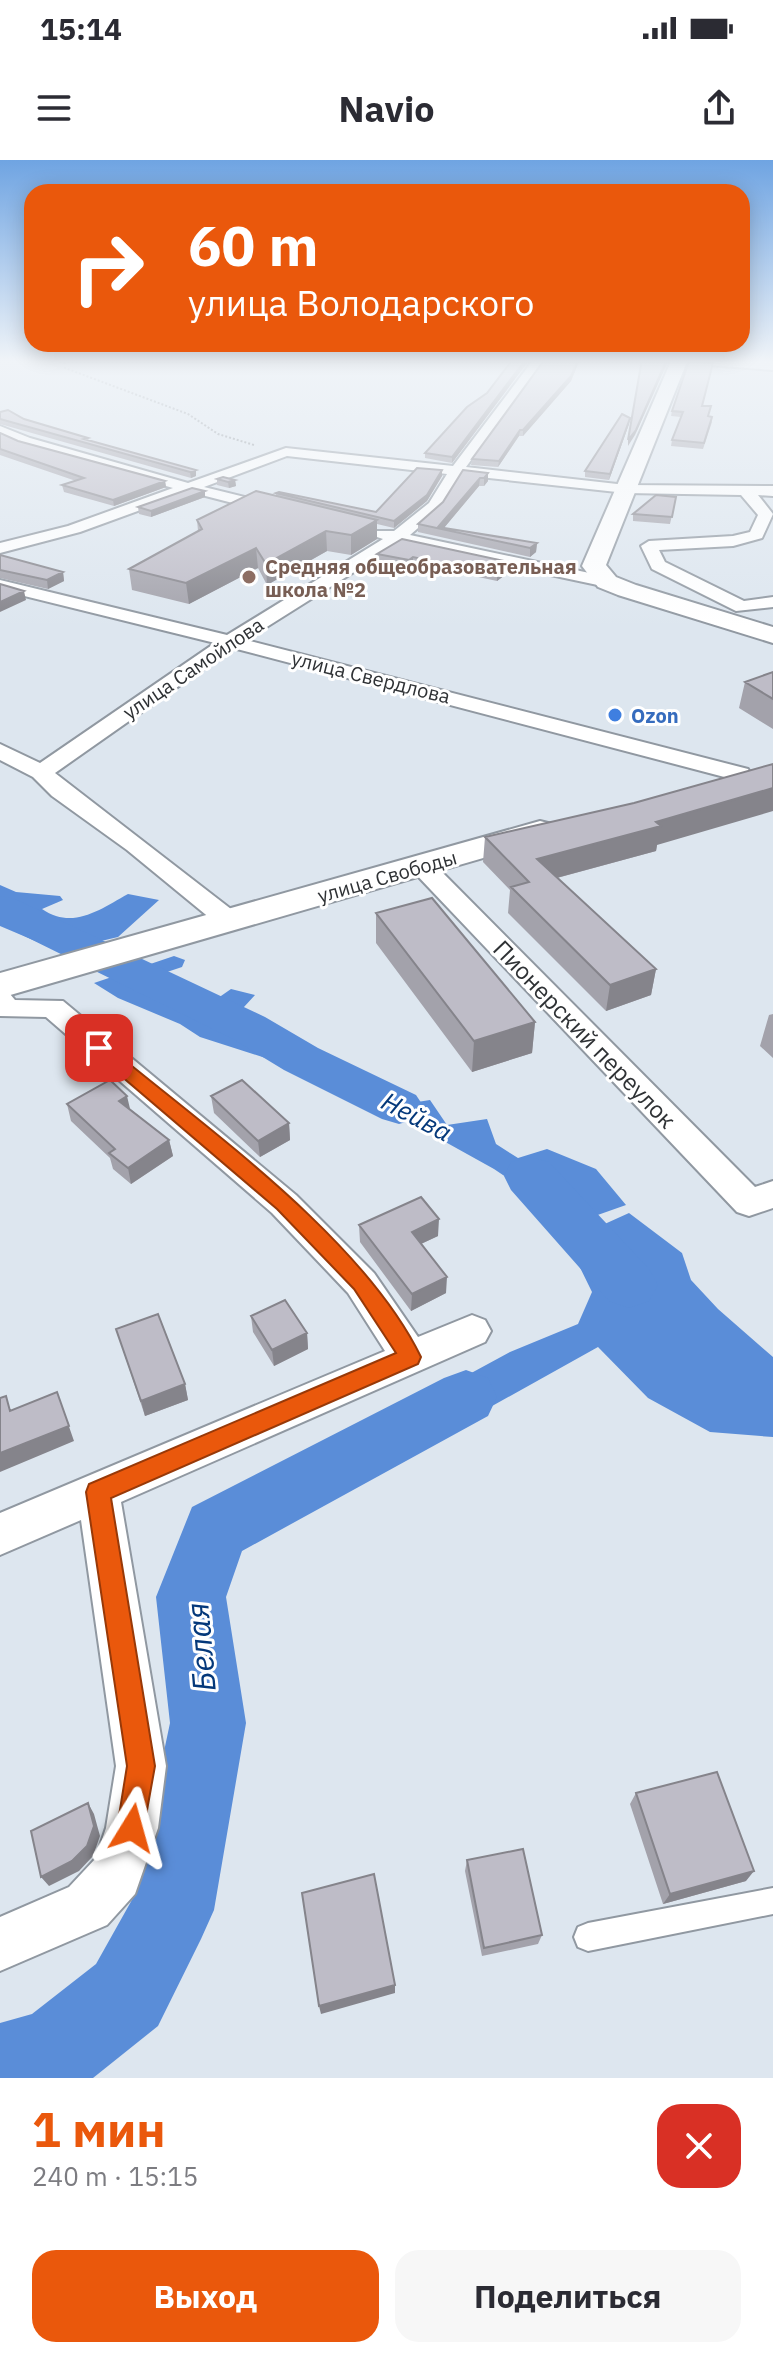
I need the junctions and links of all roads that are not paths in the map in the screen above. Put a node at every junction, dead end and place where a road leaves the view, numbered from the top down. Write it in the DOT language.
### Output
graph roads {
  1 [pos="51,449"];
  2 [pos="473,449"];
  3 [pos="643,449"];
  4 [pos="456,471"];
  5 [pos="187,487"];
  6 [pos="626,489"];
  7 [pos="745,490"];
  8 [pos="773,491"];
  9 [pos="292,513"];
  10 [pos="366,530"];
  11 [pos="396,538"];
  12 [pos="0,548"];
  13 [pos="607,582"];
  14 [pos="0,585"];
  15 [pos="773,602"];
  16 [pos="773,635"];
  17 [pos="229,642"];
  18 [pos="0,751"];
  19 [pos="773,765"];
  20 [pos="41,772"];
  21 [pos="740,774"];
  22 [pos="680,791"];
  23 [pos="573,822"];
  24 [pos="421,865"];
  25 [pos="231,922"];
  26 [pos="8,989"];
  27 [pos="761,1199"];
  28 [pos="472,1331"];
  29 [pos="410,1357"];
  30 [pos="98,1492"];
  31 [pos="0,1534"];
  32 [pos="773,1901"];
  33 [pos="588,1937"];
  34 [pos="0,1944"];
  1 -- 5 [label="street"];
  2 -- 4 [label="street, улица Самойлова"];
  3 -- 6 [label="main road"];
  4 -- 5 [label="street"];
  4 -- 6 [label="street"];
  4 -- 11 [label="street, улица Самойлова"];
  5 -- 9 [label="street"];
  5 -- 12 [label="street"];
  6 -- 7 [label="street"];
  6 -- 13 [label="main road"];
  7 -- 8 [label="street"];
  7 -- 15 [label="street"];
  10 -- 11 [label="street"];
  11 -- 13 [label="street"];
  11 -- 17 [label="street, улица Самойлова"];
  13 -- 16 [label="main road"];
  14 -- 17 [label="street, улица Свердлова"];
  17 -- 20 [label="street, улица Самойлова"];
  17 -- 21 [label="street, улица Свердлова"];
  18 -- 20 [label="street"];
  19 -- 21 [label="main road"];
  20 -- 25 [label="street"];
  21 -- 22 [label="main road"];
  23 -- 24 [label="main road, улица Свободы"];
  24 -- 25 [label="main road, улица Свободы"];
  24 -- 27 [label="street, Пионерский переулок"];
  25 -- 26 [label="main road, улица Свободы"];
  26 -- 29 [label="street"];
  28 -- 29 [label="street"];
  29 -- 30 [label="street"];
  30 -- 31 [label="street"];
  30 -- 34 [label="street"];
  32 -- 33 [label="lane"];
}
